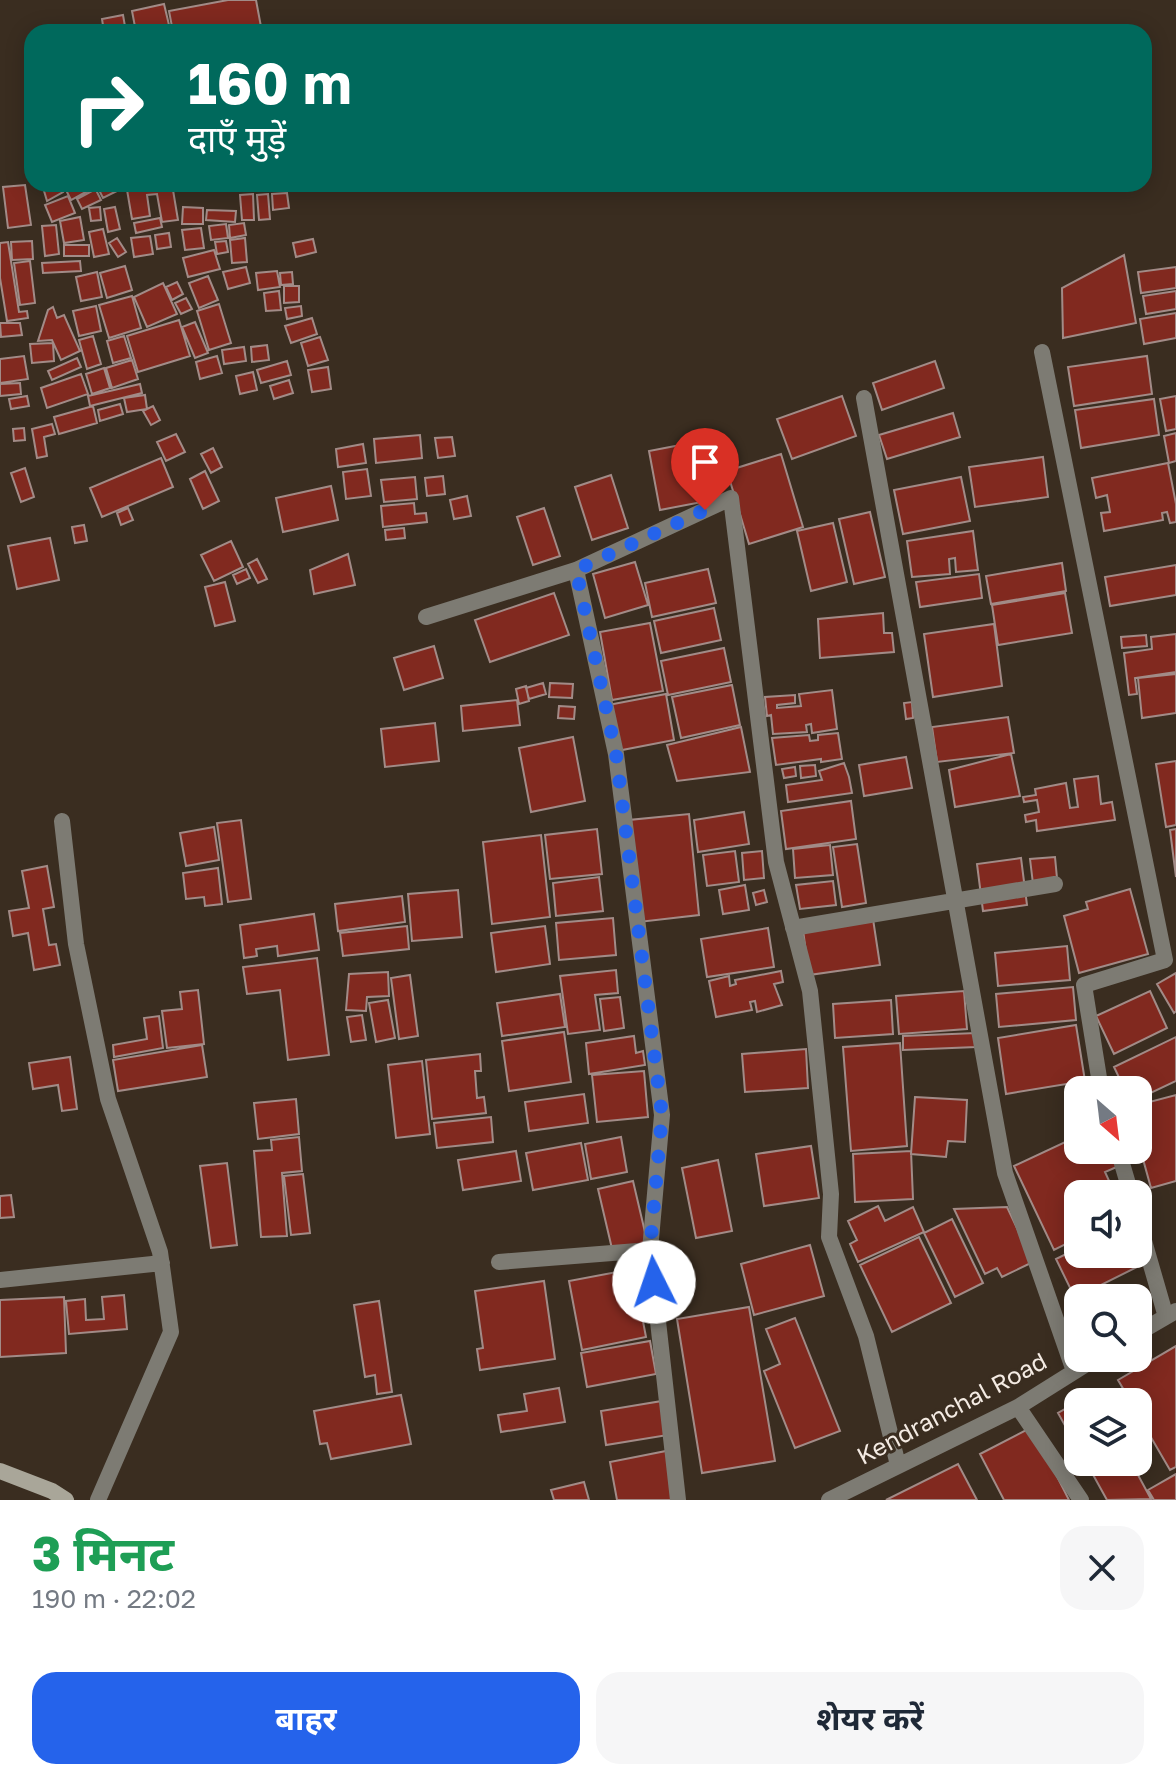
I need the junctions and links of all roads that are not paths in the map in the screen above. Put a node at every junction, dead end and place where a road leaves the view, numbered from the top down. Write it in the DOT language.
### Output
graph roads {
  1 [pos="1042,352"];
  2 [pos="864,398"];
  3 [pos="576,570"];
  4 [pos="426,617"];
  5 [pos="62,821"];
  6 [pos="1055,884"];
  7 [pos="955,899"];
  8 [pos="793,928"];
  9 [pos="1099,1076"];
  10 [pos="650,1250"];
  11 [pos="1152,1260"];
  12 [pos="499,1262"];
  13 [pos="162,1263"];
  14 [pos="0,1280"];
  15 [pos="1171,1314"];
  16 [pos="1152,1325"];
  17 [pos="1064,1342"];
  18 [pos="1072,1372"];
  19 [pos="1018,1407"];
  20 [pos="898,1465"];
  21 [pos="0,1471"];
  22 [pos="66,1500"];
  23 [pos="98,1500"];
  24 [pos="678,1500"];
  25 [pos="829,1500"];
  26 [pos="1081,1500"];
  1 -- 9 [label="street"];
  2 -- 7 [label="street"];
  3 -- 4 [label="street"];
  3 -- 8 [label="street"];
  3 -- 10 [label="street"];
  5 -- 13 [label="street"];
  6 -- 7 [label="street"];
  7 -- 8 [label="street"];
  7 -- 17 [label="street"];
  8 -- 20 [label="street"];
  10 -- 12 [label="street"];
  10 -- 24 [label="street"];
  11 -- 15 [label="street"];
  13 -- 14 [label="street"];
  13 -- 23 [label="street"];
  15 -- 16 [label="street"];
  18 -- 19 [label="street, Kendranchal Road"];
  19 -- 20 [label="street, Kendranchal Road"];
  19 -- 26 [label="street"];
  20 -- 25 [label="street, Kendranchal Road"];
  21 -- 22 [label="street"];
}
